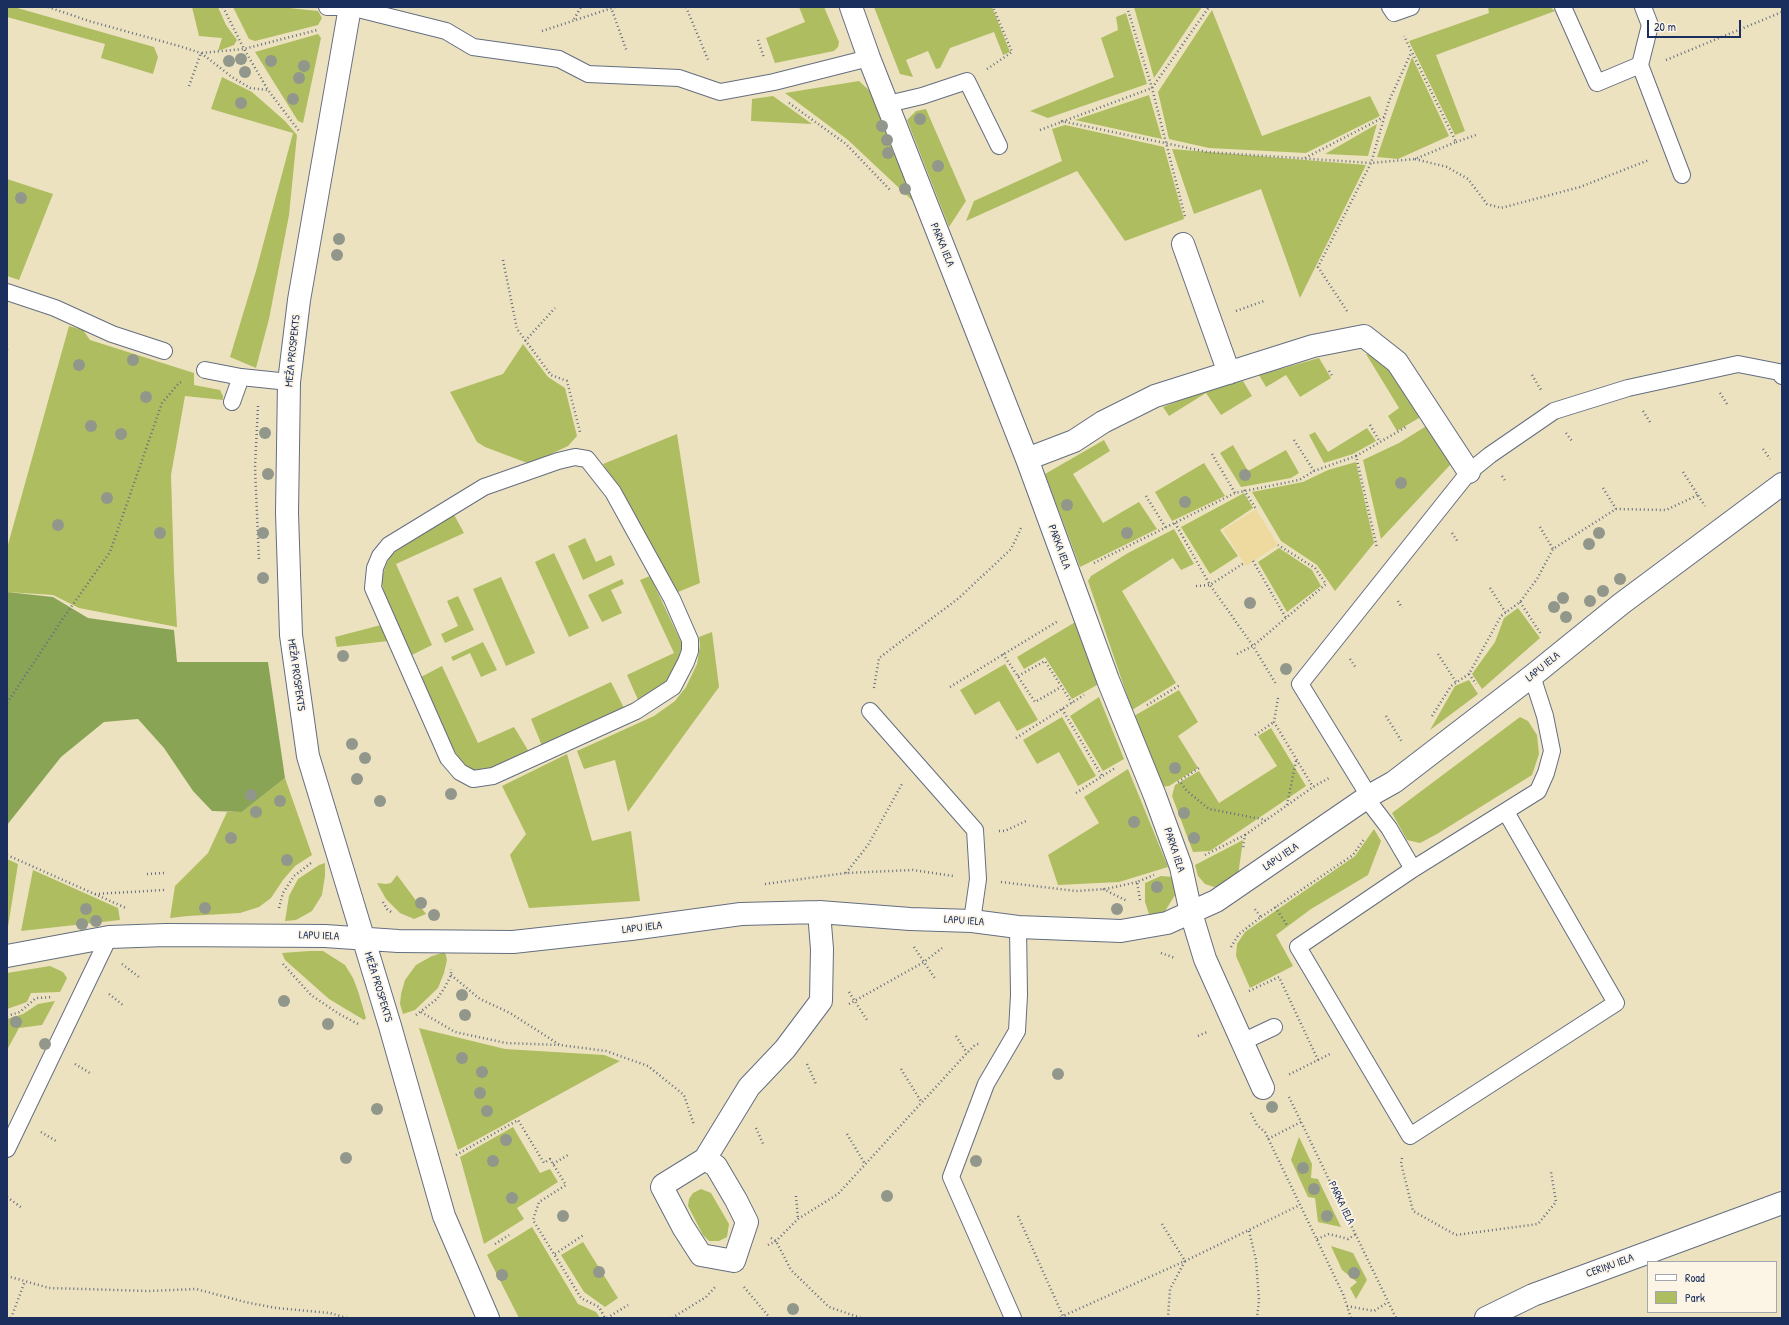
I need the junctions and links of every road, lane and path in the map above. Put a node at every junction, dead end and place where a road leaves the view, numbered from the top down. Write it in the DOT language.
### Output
graph roads {
  1 [pos="48,7"];
  2 [pos="224,7"];
  3 [pos="327,7"];
  4 [pos="350,7"];
  5 [pos="581,7"];
  6 [pos="615,7"];
  7 [pos="686,7"];
  8 [pos="851,7"];
  9 [pos="993,7"];
  10 [pos="1127,7"];
  11 [pos="1209,7"];
  12 [pos="1411,7"];
  13 [pos="1563,7"];
  14 [pos="1643,7"];
  15 [pos="611,8"];
  16 [pos="1392,10"];
  17 [pos="1782,12"];
  18 [pos="573,20"];
  19 [pos="320,29"];
  20 [pos="536,33"];
  21 [pos="244,49"];
  22 [pos="1411,52"];
  23 [pos="201,53"];
  24 [pos="869,58"];
  25 [pos="710,64"];
  26 [pos="1641,68"];
  27 [pos="636,76"];
  28 [pos="968,81"];
  29 [pos="774,82"];
  30 [pos="189,86"];
  31 [pos="1152,88"];
  32 [pos="268,90"];
  33 [pos="888,104"];
  34 [pos="1384,117"];
  35 [pos="1061,121"];
  36 [pos="1040,130"];
  37 [pos="302,135"];
  38 [pos="1476,135"];
  39 [pos="1456,142"];
  40 [pos="1166,144"];
  41 [pos="999,146"];
  42 [pos="1671,147"];
  43 [pos="1305,158"];
  44 [pos="1415,159"];
  45 [pos="1371,163"];
  46 [pos="1682,175"];
  47 [pos="894,195"];
  48 [pos="1183,244"];
  49 [pos="503,260"];
  50 [pos="7,292"];
  51 [pos="556,308"];
  52 [pos="1364,336"];
  53 [pos="525,341"];
  54 [pos="164,351"];
  55 [pos="204,370"];
  56 [pos="1229,372"];
  57 [pos="1782,376"];
  58 [pos="241,377"];
  59 [pos="289,382"];
  60 [pos="232,402"];
  61 [pos="1431,412"];
  62 [pos="1370,425"];
  63 [pos="1294,440"];
  64 [pos="1380,442"];
  65 [pos="1763,448"];
  66 [pos="1212,454"];
  67 [pos="1356,456"];
  68 [pos="587,459"];
  69 [pos="1027,459"];
  70 [pos="1770,459"];
  71 [pos="1314,472"];
  72 [pos="1469,472"];
  73 [pos="1683,472"];
  74 [pos="1782,484"];
  75 [pos="1603,488"];
  76 [pos="1244,490"];
  77 [pos="1039,493"];
  78 [pos="1235,493"];
  79 [pos="1146,496"];
  80 [pos="1616,508"];
  81 [pos="1256,509"];
  82 [pos="1175,523"];
  83 [pos="1166,528"];
  84 [pos="1540,528"];
  85 [pos="1278,544"];
  86 [pos="1553,549"];
  87 [pos="1253,561"];
  88 [pos="1244,563"];
  89 [pos="1069,576"];
  90 [pos="1384,579"];
  91 [pos="1210,585"];
  92 [pos="1196,586"];
  93 [pos="1490,588"];
  94 [pos="1520,602"];
  95 [pos="1080,607"];
  96 [pos="1506,613"];
  97 [pos="1286,618"];
  98 [pos="1545,640"];
  99 [pos="1252,646"];
  100 [pos="1003,654"];
  101 [pos="1237,654"];
  102 [pos="1438,654"];
  103 [pos="1018,676"];
  104 [pos="1532,676"];
  105 [pos="1108,680"];
  106 [pos="1456,682"];
  107 [pos="1180,685"];
  108 [pos="1061,686"];
  109 [pos="950,687"];
  110 [pos="1280,690"];
  111 [pos="1278,697"];
  112 [pos="7,703"];
  113 [pos="1072,703"];
  114 [pos="1062,708"];
  115 [pos="870,711"];
  116 [pos="1386,716"];
  117 [pos="1124,718"];
  118 [pos="1430,719"];
  119 [pos="1274,722"];
  120 [pos="1255,735"];
  121 [pos="1016,738"];
  122 [pos="1405,746"];
  123 [pos="1139,753"];
  124 [pos="1296,760"];
  125 [pos="918,765"];
  126 [pos="1335,774"];
  127 [pos="1102,776"];
  128 [pos="1180,781"];
  129 [pos="1313,787"];
  130 [pos="1076,793"];
  131 [pos="1368,797"];
  132 [pos="1287,806"];
  133 [pos="1506,812"];
  134 [pos="1028,820"];
  135 [pos="1266,820"];
  136 [pos="975,830"];
  137 [pos="1245,835"];
  138 [pos="1243,850"];
  139 [pos="336,852"];
  140 [pos="7,855"];
  141 [pos="1199,858"];
  142 [pos="1413,869"];
  143 [pos="165,873"];
  144 [pos="846,873"];
  145 [pos="147,874"];
  146 [pos="1158,874"];
  147 [pos="978,879"];
  148 [pos="1137,882"];
  149 [pos="758,885"];
  150 [pos="1102,889"];
  151 [pos="165,890"];
  152 [pos="95,894"];
  153 [pos="381,899"];
  154 [pos="1128,902"];
  155 [pos="1141,902"];
  156 [pos="1252,905"];
  157 [pos="128,909"];
  158 [pos="819,912"];
  159 [pos="393,914"];
  160 [pos="1191,914"];
  161 [pos="277,915"];
  162 [pos="910,919"];
  163 [pos="972,921"];
  164 [pos="1018,927"];
  165 [pos="109,937"];
  166 [pos="364,939"];
  167 [pos="1226,950"];
  168 [pos="1155,951"];
  169 [pos="7,956"];
  170 [pos="924,962"];
  171 [pos="1180,962"];
  172 [pos="451,975"];
  173 [pos="936,980"];
  174 [pos="82,995"];
  175 [pos="855,1001"];
  176 [pos="848,1004"];
  177 [pos="422,1012"];
  178 [pos="7,1016"];
  179 [pos="867,1020"];
  180 [pos="1274,1027"];
  181 [pos="1017,1031"];
  182 [pos="956,1036"];
  183 [pos="1242,1042"];
  184 [pos="560,1045"];
  185 [pos="967,1053"];
  186 [pos="901,1069"];
  187 [pos="1263,1088"];
  188 [pos="1288,1096"];
  189 [pos="922,1102"];
  190 [pos="1247,1107"];
  191 [pos="1301,1122"];
  192 [pos="847,1134"];
  193 [pos="1410,1136"];
  194 [pos="1268,1139"];
  195 [pos="7,1149"];
  196 [pos="568,1155"];
  197 [pos="454,1157"];
  198 [pos="705,1159"];
  199 [pos="553,1164"];
  200 [pos="865,1164"];
  201 [pos="1551,1172"];
  202 [pos="796,1196"];
  203 [pos="7,1197"];
  204 [pos="1782,1203"];
  205 [pos="1300,1206"];
  206 [pos="22,1208"];
  207 [pos="1018,1216"];
  208 [pos="798,1219"];
  209 [pos="747,1222"];
  210 [pos="1162,1224"];
  211 [pos="1249,1231"];
  212 [pos="585,1234"];
  213 [pos="1356,1234"];
  214 [pos="509,1235"];
  215 [pos="1317,1239"];
  216 [pos="776,1241"];
  217 [pos="495,1244"];
  218 [pos="554,1254"];
  219 [pos="1185,1261"];
  220 [pos="732,1265"];
  221 [pos="7,1276"];
  222 [pos="25,1281"];
  223 [pos="1388,1302"];
  224 [pos="628,1304"];
  225 [pos="1347,1306"];
  226 [pos="1064,1317"];
  227 [pos="11,1318"];
  228 [pos="347,1318"];
  229 [pos="488,1318"];
  230 [pos="606,1318"];
  231 [pos="672,1318"];
  232 [pos="770,1318"];
  233 [pos="861,1318"];
  234 [pos="1013,1318"];
  235 [pos="1060,1318"];
  236 [pos="1168,1318"];
  237 [pos="1257,1318"];
  238 [pos="1351,1318"];
  239 [pos="1396,1318"];
  240 [pos="1486,1318"];
  1 -- 23 [label="path"];
  2 -- 21 [label="path"];
  3 -- 4 [label="lane"];
  4 -- 27 [label="lane"];
  4 -- 59 [label="street, MEŽA PROSPEKTS"];
  5 -- 18 [label="path"];
  6 -- 15 [label="path"];
  7 -- 25 [label="path"];
  8 -- 24 [label="street, PARKA IELA"];
  9 -- 28 [label="path"];
  10 -- 31 [label="path"];
  11 -- 31 [label="path"];
  12 -- 16 [label="lane"];
  13 -- 26 [label="lane"];
  14 -- 26 [label="lane"];
  15 -- 18 [label="path"];
  15 -- 27 [label="path"];
  16 -- 22 [label="path"];
  17 -- 26 [label="path"];
  18 -- 20 [label="path"];
  19 -- 21 [label="path"];
  21 -- 23 [label="path"];
  21 -- 32 [label="path"];
  22 -- 34 [label="path"];
  22 -- 39 [label="path"];
  23 -- 30 [label="path"];
  23 -- 32 [label="path"];
  24 -- 29 [label="lane"];
  24 -- 33 [label="street, PARKA IELA"];
  26 -- 42 [label="lane"];
  27 -- 29 [label="lane"];
  28 -- 33 [label="lane"];
  28 -- 41 [label="lane"];
  29 -- 47 [label="path"];
  31 -- 35 [label="path"];
  31 -- 40 [label="path"];
  32 -- 37 [label="path"];
  33 -- 69 [label="street, PARKA IELA"];
  34 -- 43 [label="path"];
  34 -- 45 [label="path"];
  35 -- 36 [label="path"];
  35 -- 40 [label="path"];
  38 -- 39 [label="path"];
  39 -- 44 [label="path"];
  40 -- 43 [label="path"];
  40 -- 48 [label="path"];
  42 -- 44 [label="path"];
  42 -- 46 [label="lane"];
  43 -- 45 [label="path"];
  44 -- 45 [label="path"];
  45 -- 52 [label="path"];
  48 -- 56 [label="street"];
  49 -- 53 [label="path"];
  50 -- 54 [label="lane"];
  51 -- 53 [label="path"];
  52 -- 56 [label="street"];
  52 -- 61 [label="street"];
  53 -- 68 [label="path"];
  55 -- 58 [label="lane"];
  55 -- 112 [label="path"];
  56 -- 69 [label="street"];
  57 -- 72 [label="lane"];
  58 -- 59 [label="lane"];
  58 -- 60 [label="lane"];
  59 -- 139 [label="street, MEŽA PROSPEKTS"];
  61 -- 64 [label="path"];
  61 -- 72 [label="street"];
  62 -- 64 [label="path"];
  63 -- 71 [label="path"];
  64 -- 67 [label="path"];
  65 -- 70 [label="path"];
  66 -- 78 [label="path"];
  67 -- 71 [label="path"];
  67 -- 90 [label="path"];
  68 -- 68 [label="lane"];
  69 -- 77 [label="street, PARKA IELA"];
  71 -- 76 [label="path"];
  72 -- 90 [label="lane"];
  73 -- 80 [label="path"];
  74 -- 104 [label="street, LAPU IELA"];
  75 -- 80 [label="path"];
  76 -- 78 [label="path"];
  76 -- 81 [label="path"];
  77 -- 89 [label="street, PARKA IELA"];
  77 -- 115 [label="path"];
  78 -- 82 [label="path"];
  79 -- 83 [label="path"];
  80 -- 86 [label="path"];
  82 -- 83 [label="path"];
  82 -- 91 [label="path"];
  83 -- 89 [label="path"];
  84 -- 86 [label="path"];
  85 -- 97 [label="path"];
  86 -- 94 [label="path"];
  87 -- 97 [label="path"];
  88 -- 91 [label="path"];
  89 -- 95 [label="street, PARKA IELA"];
  90 -- 131 [label="lane"];
  91 -- 92 [label="path"];
  91 -- 99 [label="path"];
  93 -- 96 [label="path"];
  94 -- 96 [label="path"];
  94 -- 98 [label="path"];
  95 -- 100 [label="path"];
  95 -- 105 [label="street, PARKA IELA"];
  96 -- 106 [label="path"];
  97 -- 99 [label="path"];
  99 -- 101 [label="path"];
  99 -- 110 [label="path"];
  100 -- 103 [label="path"];
  100 -- 109 [label="path"];
  102 -- 106 [label="path"];
  103 -- 108 [label="path"];
  103 -- 108 [label="path"];
  104 -- 131 [label="street, LAPU IELA"];
  104 -- 133 [label="lane"];
  105 -- 113 [label="path"];
  105 -- 117 [label="street, PARKA IELA"];
  106 -- 118 [label="path"];
  107 -- 117 [label="path"];
  108 -- 113 [label="path"];
  111 -- 119 [label="path"];
  113 -- 114 [label="path"];
  114 -- 121 [label="path"];
  114 -- 127 [label="path"];
  115 -- 125 [label="lane"];
  116 -- 122 [label="path"];
  117 -- 123 [label="street, PARKA IELA"];
  119 -- 120 [label="path"];
  119 -- 124 [label="path"];
  123 -- 127 [label="path"];
  123 -- 160 [label="street, PARKA IELA"];
  124 -- 129 [label="path"];
  124 -- 132 [label="path"];
  125 -- 136 [label="lane"];
  125 -- 144 [label="path"];
  126 -- 129 [label="path"];
  127 -- 130 [label="path"];
  128 -- 135 [label="path"];
  129 -- 132 [label="path"];
  131 -- 142 [label="lane"];
  131 -- 160 [label="street, LAPU IELA"];
  132 -- 135 [label="path"];
  133 -- 142 [label="lane"];
  133 -- 193 [label="lane"];
  134 -- 136 [label="path"];
  135 -- 137 [label="path"];
  136 -- 147 [label="lane"];
  137 -- 138 [label="path"];
  137 -- 141 [label="path"];
  139 -- 161 [label="path"];
  139 -- 166 [label="street, MEŽA PROSPEKTS"];
  140 -- 152 [label="path"];
  142 -- 193 [label="lane"];
  143 -- 145 [label="path"];
  144 -- 147 [label="path"];
  144 -- 149 [label="path"];
  146 -- 148 [label="path"];
  147 -- 150 [label="path"];
  147 -- 163 [label="lane"];
  148 -- 150 [label="path"];
  148 -- 155 [label="path"];
  150 -- 154 [label="path"];
  151 -- 152 [label="path"];
  152 -- 157 [label="path"];
  153 -- 159 [label="path"];
  156 -- 167 [label="path"];
  158 -- 162 [label="street, LAPU IELA"];
  158 -- 166 [label="street, LAPU IELA"];
  158 -- 198 [label="street"];
  160 -- 164 [label="street, LAPU IELA"];
  160 -- 183 [label="street, PARKA IELA"];
  162 -- 163 [label="street, LAPU IELA"];
  162 -- 170 [label="path"];
  163 -- 164 [label="street, LAPU IELA"];
  163 -- 170 [label="path"];
  164 -- 181 [label="lane"];
  165 -- 166 [label="street, LAPU IELA"];
  165 -- 169 [label="street, LAPU IELA"];
  165 -- 174 [label="lane"];
  166 -- 229 [label="street, MEŽA PROSPEKTS"];
  168 -- 171 [label="path"];
  170 -- 173 [label="path"];
  170 -- 175 [label="path"];
  172 -- 184 [label="path"];
  174 -- 178 [label="path"];
  174 -- 195 [label="lane"];
  175 -- 176 [label="path"];
  175 -- 179 [label="path"];
  177 -- 184 [label="path"];
  180 -- 183 [label="lane"];
  181 -- 185 [label="path"];
  181 -- 234 [label="lane"];
  182 -- 185 [label="path"];
  183 -- 187 [label="street, PARKA IELA"];
  184 -- 198 [label="path"];
  185 -- 189 [label="path"];
  186 -- 189 [label="path"];
  188 -- 191 [label="path, PARKA IELA"];
  189 -- 200 [label="path"];
  190 -- 194 [label="path"];
  191 -- 194 [label="path"];
  191 -- 213 [label="path, PARKA IELA"];
  192 -- 200 [label="path"];
  193 -- 201 [label="path"];
  194 -- 205 [label="path"];
  196 -- 199 [label="path"];
  197 -- 199 [label="path"];
  198 -- 209 [label="street"];
  198 -- 220 [label="street"];
  199 -- 218 [label="path"];
  200 -- 208 [label="path"];
  202 -- 208 [label="path"];
  203 -- 206 [label="path"];
  204 -- 240 [label="street, CERIŅU IELA"];
  205 -- 211 [label="path"];
  205 -- 215 [label="path"];
  207 -- 226 [label="path"];
  208 -- 216 [label="path"];
  209 -- 216 [label="path"];
  209 -- 220 [label="street"];
  210 -- 219 [label="path"];
  211 -- 219 [label="path"];
  211 -- 237 [label="path"];
  212 -- 218 [label="path"];
  213 -- 215 [label="path"];
  213 -- 223 [label="path, PARKA IELA"];
  214 -- 217 [label="path"];
  215 -- 225 [label="path"];
  216 -- 220 [label="path"];
  216 -- 233 [label="path"];
  218 -- 230 [label="path"];
  219 -- 226 [label="path"];
  219 -- 236 [label="path"];
  220 -- 231 [label="path"];
  220 -- 232 [label="path"];
  221 -- 222 [label="path"];
  222 -- 227 [label="path"];
  222 -- 228 [label="path"];
  223 -- 225 [label="path"];
  223 -- 239 [label="path, PARKA IELA"];
  224 -- 230 [label="path"];
  225 -- 238 [label="path"];
  226 -- 235 [label="path"];
}
